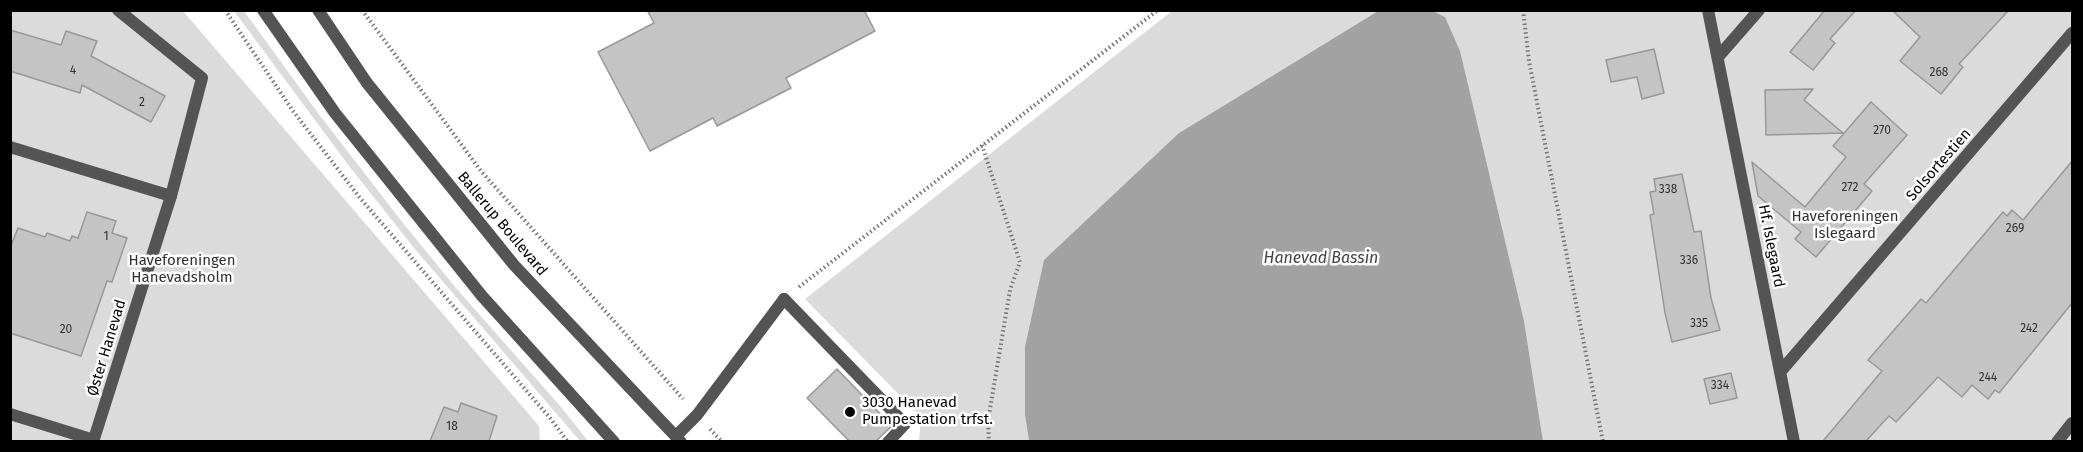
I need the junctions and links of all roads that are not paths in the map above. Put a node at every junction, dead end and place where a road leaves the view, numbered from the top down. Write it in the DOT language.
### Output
graph roads {
  1 [pos="118,10"];
  2 [pos="263,10"];
  3 [pos="318,10"];
  4 [pos="1708,10"];
  5 [pos="1759,10"];
  6 [pos="2073,33"];
  7 [pos="1719,57"];
  8 [pos="10,147"];
  9 [pos="171,196"];
  10 [pos="1780,371"];
  11 [pos="10,414"];
  12 [pos="2073,423"];
  13 [pos="678,439"];
  14 [pos="94,441"];
  15 [pos="614,441"];
  16 [pos="888,441"];
  17 [pos="1794,441"];
  18 [pos="2057,441"];
  1 -- 9 [label="street, Øster Hanevad"];
  2 -- 15 [label="street"];
  3 -- 13 [label="street, Ballerup Boulevard"];
  4 -- 7 [label="street, Hf. Islegaard"];
  5 -- 7 [label="street"];
  6 -- 10 [label="street, Solsortestien"];
  7 -- 10 [label="street, Hf. Islegaard"];
  8 -- 9 [label="street"];
  9 -- 14 [label="street, Øster Hanevad"];
  10 -- 17 [label="street, Hf. Islegaard"];
  11 -- 14 [label="street, Øster Hanevad"];
  12 -- 18 [label="street"];
  13 -- 16 [label="street"];
}
